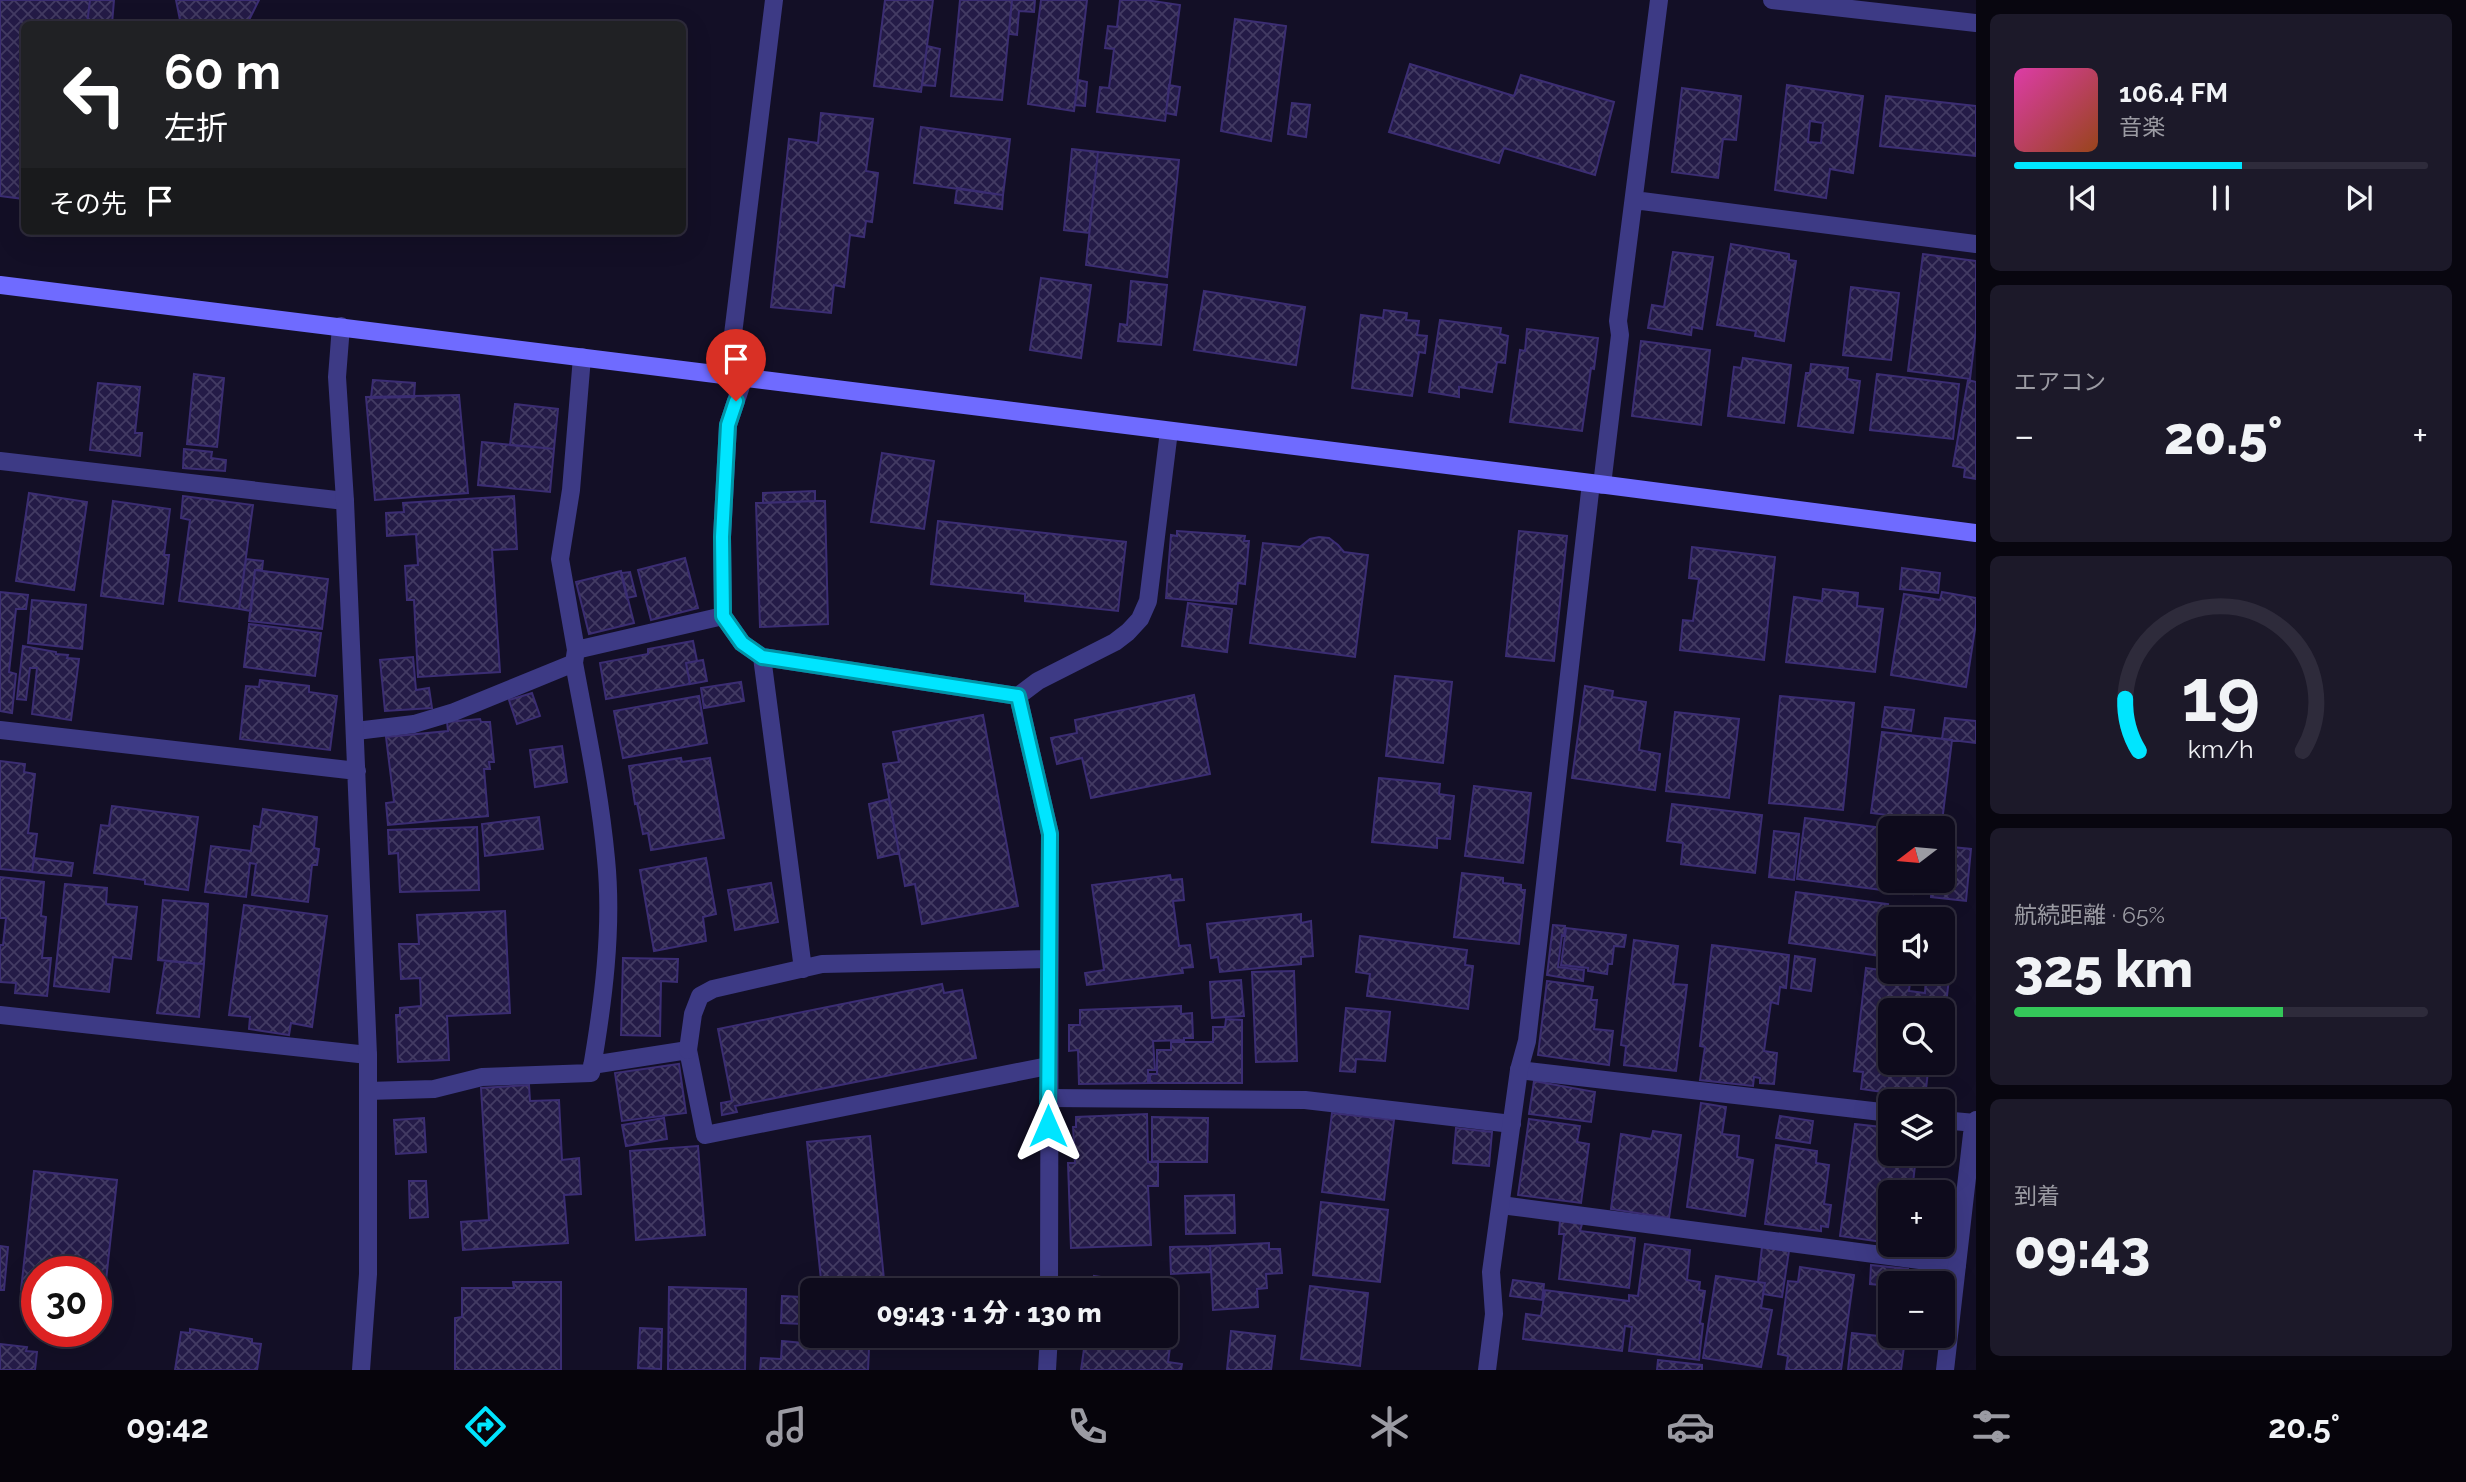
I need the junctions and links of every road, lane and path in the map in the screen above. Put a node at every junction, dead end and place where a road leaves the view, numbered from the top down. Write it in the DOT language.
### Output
graph roads {
  1 [pos="774,0"];
  2 [pos="1658,0"];
  3 [pos="1772,0"];
  4 [pos="1976,23"];
  5 [pos="1634,200"];
  6 [pos="1976,244"];
  7 [pos="0,285"];
  8 [pos="341,326"];
  9 [pos="582,357"];
  10 [pos="736,376"];
  11 [pos="1169,430"];
  12 [pos="0,461"];
  13 [pos="1597,484"];
  14 [pos="345,501"];
  15 [pos="1976,533"];
  16 [pos="723,616"];
  17 [pos="575,657"];
  18 [pos="762,657"];
  19 [pos="1018,696"];
  20 [pos="0,730"];
  21 [pos="356,731"];
  22 [pos="356,771"];
  23 [pos="1049,959"];
  24 [pos="803,969"];
  25 [pos="0,1015"];
  26 [pos="688,1050"];
  27 [pos="368,1055"];
  28 [pos="592,1065"];
  29 [pos="1048,1066"];
  30 [pos="1519,1070"];
  31 [pos="368,1091"];
  32 [pos="1048,1098"];
  33 [pos="1878,1112"];
  34 [pos="1955,1120"];
  35 [pos="1975,1122"];
  36 [pos="1512,1124"];
  37 [pos="1501,1205"];
  38 [pos="1957,1265"];
  39 [pos="1049,1278"];
  40 [pos="1048,1348"];
  41 [pos="361,1370"];
  42 [pos="1047,1370"];
  43 [pos="1487,1370"];
  44 [pos="1945,1370"];
  1 -- 10 [label="street"];
  2 -- 5 [label="street"];
  3 -- 4 [label="street"];
  5 -- 6 [label="street"];
  5 -- 13 [label="street"];
  7 -- 8 [label="street"];
  8 -- 9 [label="street"];
  8 -- 14 [label="street"];
  9 -- 10 [label="street"];
  9 -- 17 [label="street"];
  10 -- 11 [label="street"];
  10 -- 16 [label="street"];
  11 -- 13 [label="street"];
  11 -- 19 [label="street"];
  12 -- 14 [label="street"];
  13 -- 15 [label="street"];
  13 -- 30 [label="street"];
  14 -- 21 [label="street"];
  16 -- 17 [label="street"];
  16 -- 18 [label="street"];
  17 -- 21 [label="street"];
  17 -- 28 [label="street"];
  18 -- 19 [label="street"];
  18 -- 24 [label="street"];
  19 -- 23 [label="street"];
  20 -- 22 [label="street"];
  21 -- 22 [label="street"];
  22 -- 27 [label="street"];
  23 -- 24 [label="street"];
  23 -- 29 [label="street"];
  24 -- 26 [label="street"];
  25 -- 27 [label="street"];
  26 -- 28 [label="street"];
  26 -- 29 [label="street"];
  27 -- 31 [label="street"];
  28 -- 31 [label="street"];
  29 -- 32 [label="street"];
  30 -- 33 [label="street"];
  30 -- 36 [label="street"];
  31 -- 41 [label="street"];
  32 -- 36 [label="street"];
  32 -- 39 [label="street"];
  34 -- 35 [label="street"];
  35 -- 38 [label="street"];
  36 -- 37 [label="street"];
  37 -- 38 [label="street"];
  37 -- 43 [label="street"];
  38 -- 44 [label="street"];
  40 -- 42 [label="street"];
}
